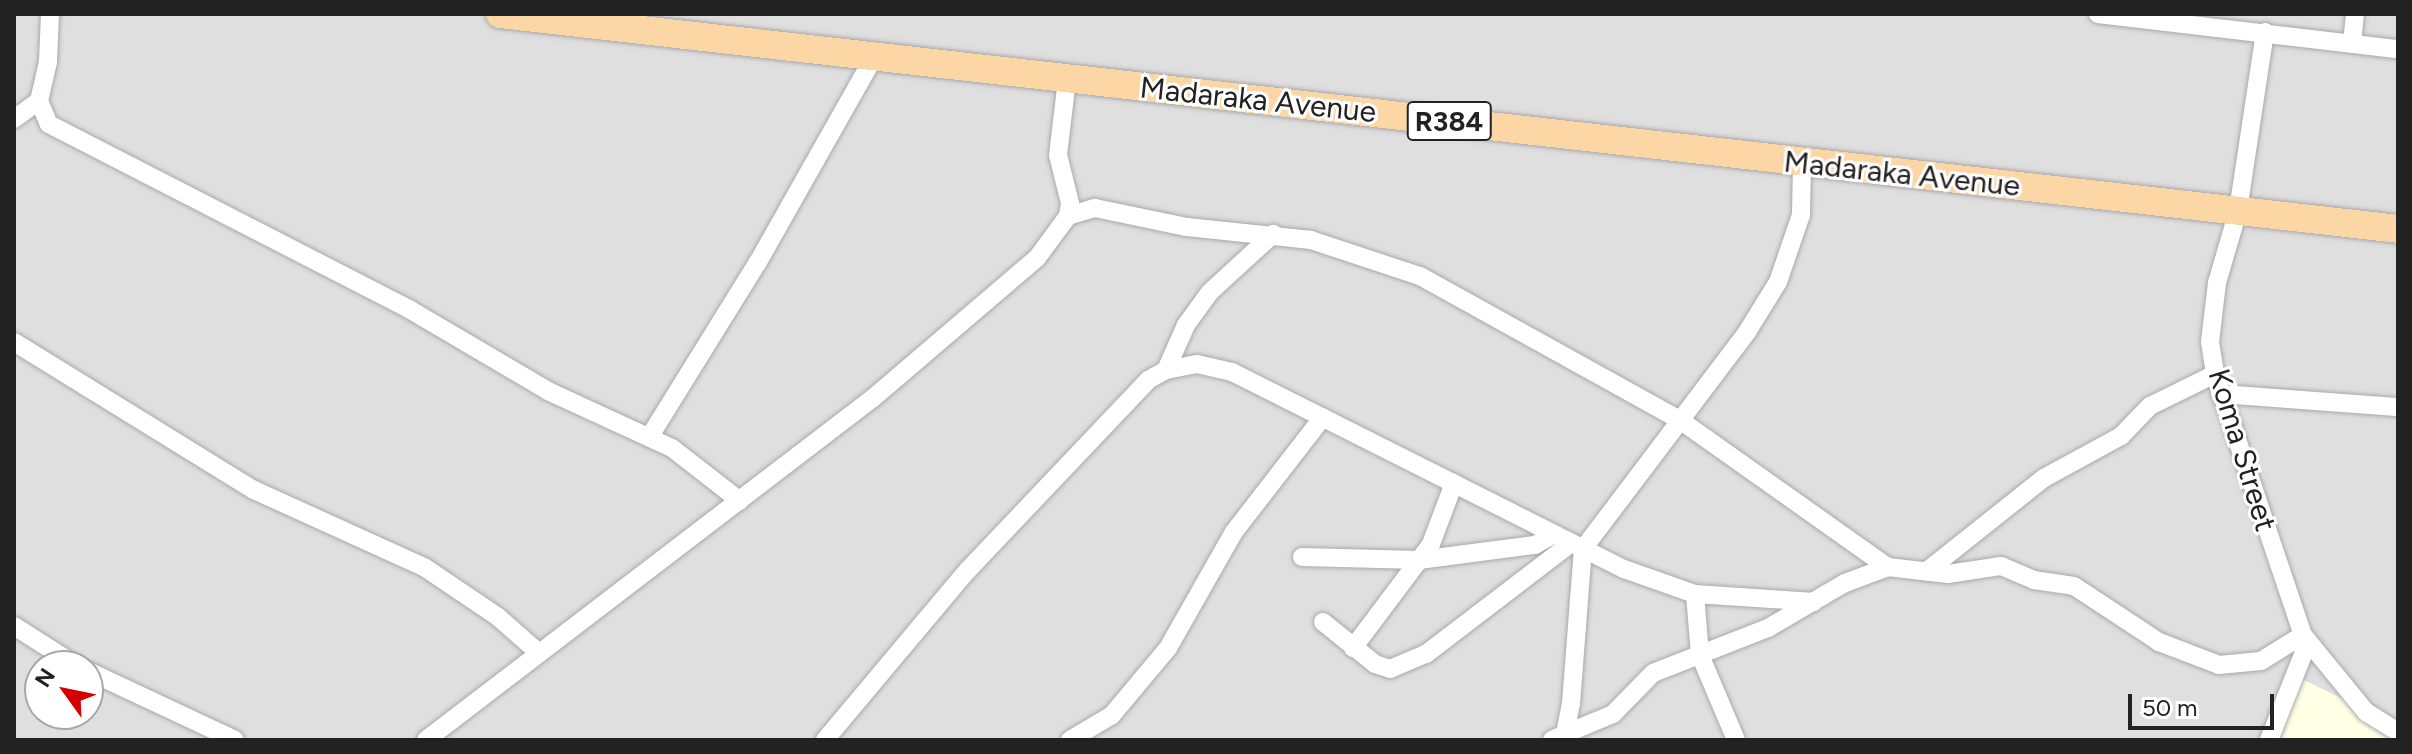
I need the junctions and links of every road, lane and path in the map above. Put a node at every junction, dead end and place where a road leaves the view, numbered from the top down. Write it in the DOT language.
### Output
graph roads {
  1 [pos="50,14"];
  2 [pos="500,14"];
  3 [pos="2098,14"];
  4 [pos="2355,14"];
  5 [pos="2188,20"];
  6 [pos="2265,32"];
  7 [pos="2352,43"];
  8 [pos="2398,49"];
  9 [pos="875,55"];
  10 [pos="1067,79"];
  11 [pos="39,101"];
  12 [pos="14,119"];
  13 [pos="1802,164"];
  14 [pos="2238,211"];
  15 [pos="1068,216"];
  16 [pos="2398,229"];
  17 [pos="1273,234"];
  18 [pos="14,342"];
  19 [pos="1166,370"];
  20 [pos="2215,374"];
  21 [pos="2220,394"];
  22 [pos="2398,407"];
  23 [pos="1323,417"];
  24 [pos="1680,420"];
  25 [pos="650,436"];
  26 [pos="1454,483"];
  27 [pos="740,501"];
  28 [pos="1554,534"];
  29 [pos="1577,546"];
  30 [pos="1302,557"];
  31 [pos="1419,560"];
  32 [pos="1888,567"];
  33 [pos="1927,571"];
  34 [pos="1695,594"];
  35 [pos="1814,602"];
  36 [pos="1323,622"];
  37 [pos="14,626"];
  38 [pos="2306,638"];
  39 [pos="1353,648"];
  40 [pos="52,650"];
  41 [pos="539,653"];
  42 [pos="1700,655"];
  43 [pos="104,679"];
  44 [pos="2398,732"];
  45 [pos="1558,737"];
  46 [pos="235,740"];
  47 [pos="426,740"];
  48 [pos="825,740"];
  49 [pos="1070,740"];
  50 [pos="1736,740"];
  51 [pos="2269,740"];
  1 -- 11 [label="street"];
  2 -- 9 [label="main road, Madaraka Avenue / R384"];
  3 -- 5 [label="street"];
  4 -- 7 [label="street"];
  5 -- 6 [label="street"];
  6 -- 7 [label="street"];
  6 -- 14 [label="street, Koma Street"];
  7 -- 8 [label="street"];
  9 -- 10 [label="main road, Madaraka Avenue / R384"];
  9 -- 25 [label="street"];
  10 -- 13 [label="main road, Madaraka Avenue / R384"];
  10 -- 15 [label="street"];
  11 -- 12 [label="street"];
  11 -- 25 [label="street"];
  13 -- 14 [label="main road, Madaraka Avenue / R384"];
  13 -- 24 [label="street"];
  14 -- 16 [label="main road, Madaraka Avenue / R384"];
  14 -- 20 [label="street, Koma Street"];
  15 -- 17 [label="street"];
  15 -- 27 [label="street"];
  17 -- 19 [label="street"];
  17 -- 24 [label="street"];
  18 -- 41 [label="street"];
  19 -- 23 [label="street"];
  19 -- 48 [label="street"];
  20 -- 21 [label="street, Koma Street"];
  20 -- 33 [label="street"];
  21 -- 22 [label="street"];
  21 -- 38 [label="street, Koma Street"];
  23 -- 26 [label="street"];
  23 -- 49 [label="street"];
  24 -- 29 [label="street"];
  24 -- 32 [label="street"];
  25 -- 27 [label="street"];
  26 -- 28 [label="street"];
  26 -- 31 [label="street"];
  27 -- 41 [label="street"];
  28 -- 29 [label="street"];
  28 -- 31 [label="street"];
  29 -- 34 [label="street"];
  29 -- 39 [label="street"];
  29 -- 45 [label="street"];
  30 -- 31 [label="street"];
  31 -- 39 [label="street"];
  32 -- 33 [label="street"];
  32 -- 35 [label="street"];
  33 -- 38 [label="street"];
  34 -- 35 [label="street"];
  34 -- 42 [label="street"];
  35 -- 42 [label="street"];
  36 -- 39 [label="street"];
  37 -- 40 [label="street"];
  38 -- 44 [label="street, Koma Street"];
  38 -- 51 [label="street"];
  41 -- 47 [label="street"];
  42 -- 45 [label="street"];
  42 -- 50 [label="street"];
  43 -- 46 [label="street"];
}
